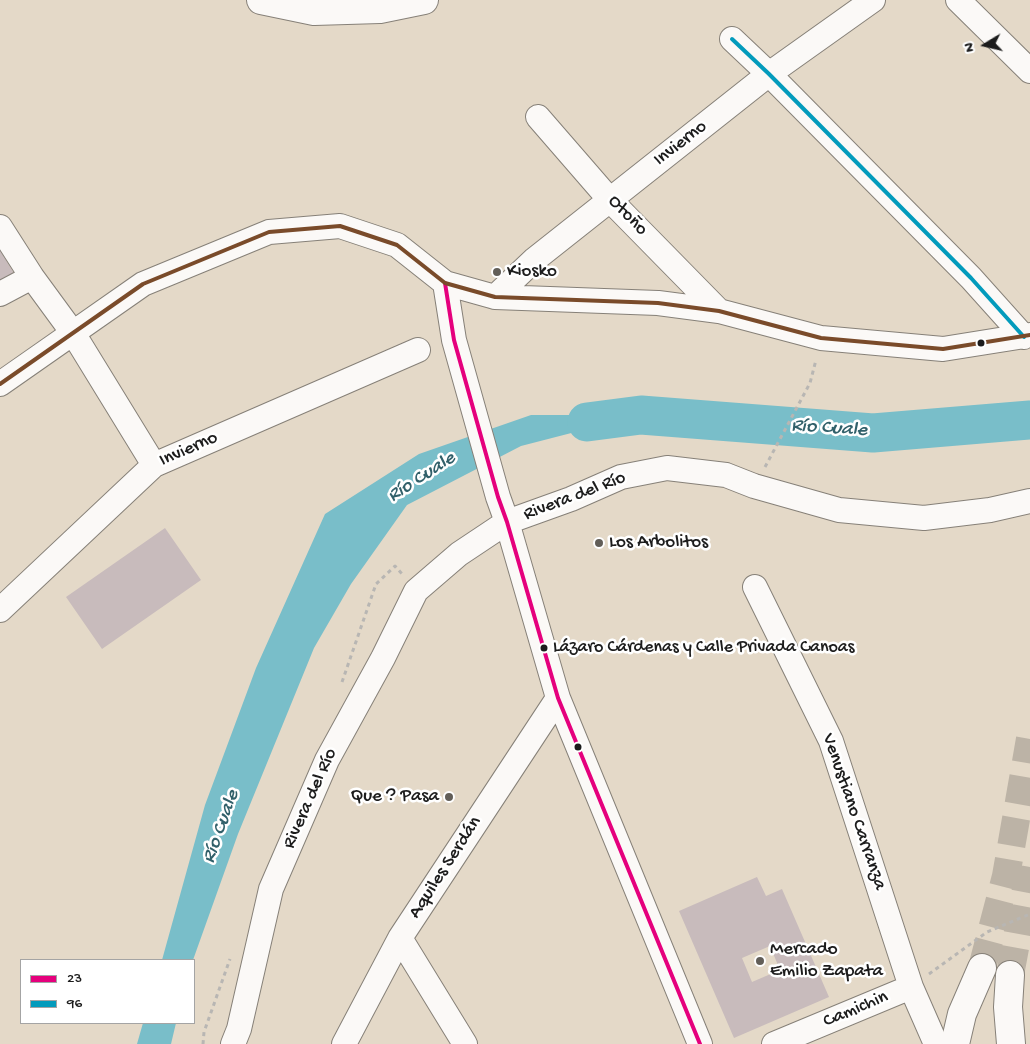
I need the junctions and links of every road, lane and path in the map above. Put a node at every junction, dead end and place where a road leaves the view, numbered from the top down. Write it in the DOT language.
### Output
graph roads {
  1 [pos="261,0"];
  2 [pos="424,0"];
  3 [pos="873,0"];
  4 [pos="958,0"];
  5 [pos="732,39"];
  6 [pos="1030,70"];
  7 [pos="769,74"];
  8 [pos="538,117"];
  9 [pos="610,200"];
  10 [pos="0,227"];
  11 [pos="32,277"];
  12 [pos="445,283"];
  13 [pos="0,294"];
  14 [pos="495,297"];
  15 [pos="719,311"];
  16 [pos="73,333"];
  17 [pos="1027,336"];
  18 [pos="418,350"];
  19 [pos="810,383"];
  20 [pos="0,384"];
  21 [pos="154,465"];
  22 [pos="766,465"];
  23 [pos="1030,501"];
  24 [pos="507,522"];
  25 [pos="754,587"];
  26 [pos="0,610"];
  27 [pos="558,698"];
  28 [pos="400,938"];
  29 [pos="982,968"];
  30 [pos="1010,975"];
  31 [pos="911,987"];
  32 [pos="233,1044"];
  33 [pos="344,1044"];
  34 [pos="465,1044"];
  35 [pos="700,1044"];
  36 [pos="774,1044"];
  37 [pos="936,1044"];
  38 [pos="955,1044"];
  39 [pos="1011,1044"];
  1 -- 2 [label="main road"];
  3 -- 7 [label="street, Invierno"];
  4 -- 6 [label="street"];
  5 -- 7 [label="street"];
  7 -- 9 [label="street, Invierno"];
  7 -- 17 [label="street"];
  8 -- 9 [label="street, Otoño"];
  9 -- 14 [label="street, Invierno"];
  9 -- 15 [label="street, Otoño"];
  10 -- 11 [label="street"];
  11 -- 13 [label="street"];
  11 -- 16 [label="street"];
  12 -- 14 [label="street"];
  12 -- 16 [label="street"];
  12 -- 24 [label="street"];
  14 -- 15 [label="street"];
  15 -- 17 [label="street"];
  16 -- 20 [label="street"];
  16 -- 21 [label="street"];
  18 -- 21 [label="street, Invierno"];
  19 -- 22 [label="path"];
  21 -- 26 [label="street, Invierno"];
  23 -- 24 [label="street, Rivera del Río"];
  24 -- 27 [label="street"];
  24 -- 32 [label="street, Rivera del Río"];
  25 -- 31 [label="street, Venustiano Carranza"];
  27 -- 28 [label="street, Aquiles Serdán"];
  27 -- 35 [label="street"];
  28 -- 33 [label="street, Aquiles Serdán"];
  28 -- 34 [label="street"];
  29 -- 38 [label="main road"];
  30 -- 39 [label="main road"];
  31 -- 36 [label="street, Camichin"];
  31 -- 37 [label="street, Venustiano Carranza"];
}
